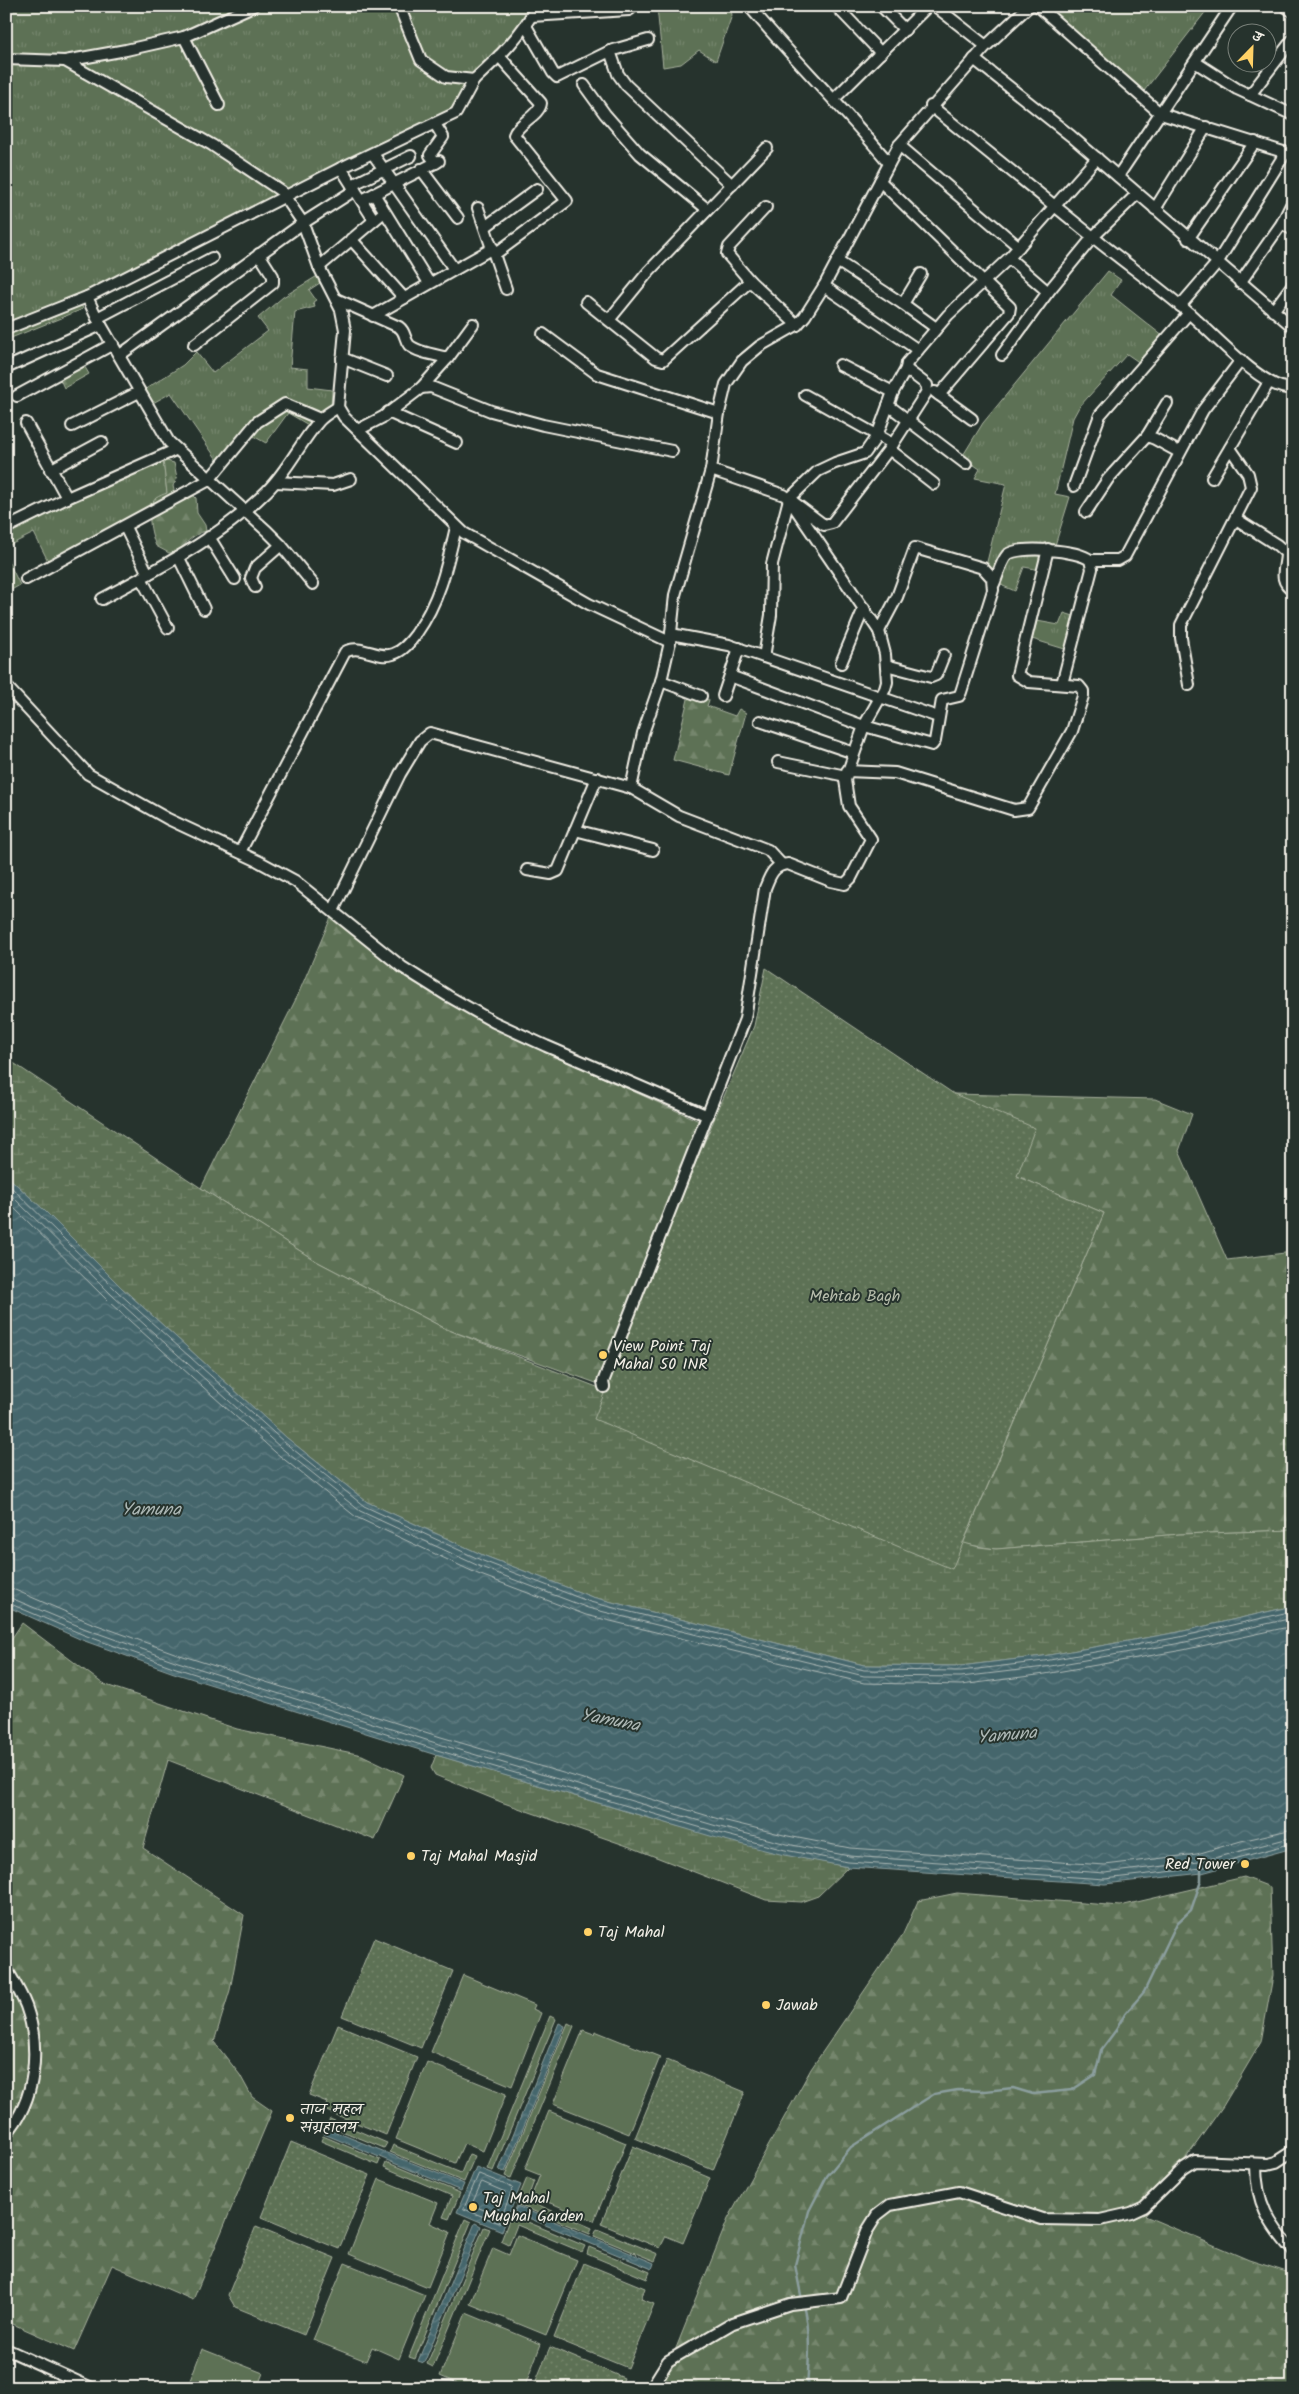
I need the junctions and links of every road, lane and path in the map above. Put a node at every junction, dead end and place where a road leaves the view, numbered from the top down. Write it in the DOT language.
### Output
graph roads {
  1 [pos="253,6"];
  2 [pos="399,6"];
  3 [pos="537,6"];
  4 [pos="634,6"];
  5 [pos="749,6"];
  6 [pos="836,6"];
  7 [pos="881,6"];
  8 [pos="928,6"];
  9 [pos="935,6"];
  10 [pos="1029,6"];
  11 [pos="1038,6"];
  12 [pos="1232,6"];
  13 [pos="1285,6"];
  14 [pos="577,9"];
  15 [pos="1293,12"];
  16 [pos="532,16"];
  17 [pos="526,26"];
  18 [pos="904,30"];
  19 [pos="184,37"];
  20 [pos="1293,38"];
  21 [pos="648,40"];
  22 [pos="986,46"];
  23 [pos="610,50"];
  24 [pos="881,53"];
  25 [pos="499,56"];
  26 [pos="6,59"];
  27 [pos="974,59"];
  28 [pos="65,61"];
  29 [pos="1195,62"];
  30 [pos="474,80"];
  31 [pos="584,85"];
  32 [pos="1250,96"];
  33 [pos="834,99"];
  34 [pos="219,106"];
  35 [pos="931,106"];
  36 [pos="1161,114"];
  37 [pos="1293,115"];
  38 [pos="435,124"];
  39 [pos="1206,127"];
  40 [pos="1255,142"];
  41 [pos="898,145"];
  42 [pos="767,148"];
  43 [pos="1289,153"];
  44 [pos="373,154"];
  45 [pos="411,156"];
  46 [pos="1097,158"];
  47 [pos="889,163"];
  48 [pos="341,168"];
  49 [pos="384,169"];
  50 [pos="421,169"];
  51 [pos="1118,176"];
  52 [pos="880,181"];
  53 [pos="394,184"];
  54 [pos="732,185"];
  55 [pos="353,188"];
  56 [pos="537,189"];
  57 [pos="374,194"];
  58 [pos="1137,194"];
  59 [pos="286,197"];
  60 [pos="362,200"];
  61 [pos="1293,202"];
  62 [pos="1054,205"];
  63 [pos="766,207"];
  64 [pos="478,208"];
  65 [pos="708,208"];
  66 [pos="1155,208"];
  67 [pos="384,212"];
  68 [pos="458,218"];
  69 [pos="374,220"];
  70 [pos="1282,223"];
  71 [pos="303,224"];
  72 [pos="486,227"];
  73 [pos="1293,230"];
  74 [pos="1093,237"];
  75 [pos="351,239"];
  76 [pos="1188,239"];
  77 [pos="1019,247"];
  78 [pos="494,251"];
  79 [pos="259,254"];
  80 [pos="212,258"];
  81 [pos="1009,258"];
  82 [pos="837,261"];
  83 [pos="1217,263"];
  84 [pos="319,267"];
  85 [pos="454,269"];
  86 [pos="922,274"];
  87 [pos="750,281"];
  88 [pos="984,282"];
  89 [pos="429,283"];
  90 [pos="1240,283"];
  91 [pos="1293,284"];
  92 [pos="824,286"];
  93 [pos="506,289"];
  94 [pos="1048,292"];
  95 [pos="87,297"];
  96 [pos="404,298"];
  97 [pos="336,299"];
  98 [pos="586,302"];
  99 [pos="903,304"];
  100 [pos="1180,306"];
  101 [pos="1273,311"];
  102 [pos="1189,314"];
  103 [pos="373,316"];
  104 [pos="609,320"];
  105 [pos="99,321"];
  106 [pos="473,324"];
  107 [pos="797,325"];
  108 [pos="1293,327"];
  109 [pos="936,328"];
  110 [pos="6,329"];
  111 [pos="543,334"];
  112 [pos="113,344"];
  113 [pos="194,345"];
  114 [pos="918,350"];
  115 [pos="1002,354"];
  116 [pos="120,355"];
  117 [pos="342,358"];
  118 [pos="448,358"];
  119 [pos="1241,360"];
  120 [pos="840,365"];
  121 [pos="6,368"];
  122 [pos="906,369"];
  123 [pos="387,376"];
  124 [pos="1269,382"];
  125 [pos="1293,385"];
  126 [pos="928,387"];
  127 [pos="421,388"];
  128 [pos="139,392"];
  129 [pos="893,392"];
  130 [pos="805,395"];
  131 [pos="939,395"];
  132 [pos="17,396"];
  133 [pos="1167,402"];
  134 [pos="888,405"];
  135 [pos="338,407"];
  136 [pos="388,412"];
  137 [pos="719,413"];
  138 [pos="320,419"];
  139 [pos="972,419"];
  140 [pos="908,421"];
  141 [pos="26,423"];
  142 [pos="72,426"];
  143 [pos="358,430"];
  144 [pos="877,436"];
  145 [pos="1147,436"];
  146 [pos="102,442"];
  147 [pos="457,443"];
  148 [pos="891,447"];
  149 [pos="1230,448"];
  150 [pos="176,450"];
  151 [pos="672,451"];
  152 [pos="1179,452"];
  153 [pos="966,464"];
  154 [pos="50,470"];
  155 [pos="711,470"];
  156 [pos="1212,478"];
  157 [pos="351,479"];
  158 [pos="210,480"];
  159 [pos="276,482"];
  160 [pos="934,484"];
  161 [pos="1074,486"];
  162 [pos="66,498"];
  163 [pos="790,499"];
  164 [pos="244,510"];
  165 [pos="1086,512"];
  166 [pos="1236,519"];
  167 [pos="125,527"];
  168 [pos="456,527"];
  169 [pos="6,528"];
  170 [pos="209,537"];
  171 [pos="281,545"];
  172 [pos="1048,549"];
  173 [pos="179,558"];
  174 [pos="1090,560"];
  175 [pos="145,576"];
  176 [pos="26,579"];
  177 [pos="235,579"];
  178 [pos="313,584"];
  179 [pos="994,584"];
  180 [pos="255,587"];
  181 [pos="1293,590"];
  182 [pos="102,599"];
  183 [pos="864,608"];
  184 [pos="204,609"];
  185 [pos="168,628"];
  186 [pos="879,631"];
  187 [pos="671,638"];
  188 [pos="738,648"];
  189 [pos="944,654"];
  190 [pos="764,657"];
  191 [pos="841,663"];
  192 [pos="886,666"];
  193 [pos="730,676"];
  194 [pos="661,681"];
  195 [pos="1062,684"];
  196 [pos="1188,684"];
  197 [pos="6,686"];
  198 [pos="701,696"];
  199 [pos="724,696"];
  200 [pos="880,698"];
  201 [pos="938,717"];
  202 [pos="760,721"];
  203 [pos="864,726"];
  204 [pos="854,753"];
  205 [pos="778,762"];
  206 [pos="846,774"];
  207 [pos="597,778"];
  208 [pos="631,788"];
  209 [pos="575,830"];
  210 [pos="653,850"];
  211 [pos="240,852"];
  212 [pos="781,864"];
  213 [pos="527,870"];
  214 [pos="333,911"];
  215 [pos="708,1116"];
  216 [pos="604,1387"];
  217 [pos="6,1968"];
  218 [pos="6,2134"];
  219 [pos="1293,2151"];
  220 [pos="1256,2165"];
  221 [pos="1293,2251"];
  222 [pos="6,2349"];
  223 [pos="92,2388"];
  224 [pos="651,2388"];
  1 -- 19 [label="street"];
  2 -- 30 [label="street"];
  3 -- 16 [label="street"];
  4 -- 14 [label="street"];
  5 -- 33 [label="street"];
  6 -- 24 [label="street"];
  7 -- 18 [label="street"];
  8 -- 18 [label="street"];
  9 -- 22 [label="street"];
  10 -- 22 [label="street"];
  11 -- 36 [label="street"];
  12 -- 29 [label="street"];
  13 -- 15 [label="street"];
  14 -- 16 [label="street"];
  16 -- 17 [label="street"];
  17 -- 23 [label="street"];
  17 -- 25 [label="street"];
  18 -- 24 [label="street"];
  19 -- 28 [label="street"];
  19 -- 34 [label="street"];
  20 -- 32 [label="street"];
  21 -- 23 [label="street"];
  22 -- 27 [label="street"];
  23 -- 54 [label="street"];
  24 -- 33 [label="street"];
  25 -- 30 [label="street"];
  25 -- 78 [label="street"];
  26 -- 28 [label="street"];
  27 -- 35 [label="street"];
  27 -- 46 [label="street"];
  28 -- 59 [label="street"];
  29 -- 32 [label="street"];
  29 -- 36 [label="street"];
  30 -- 38 [label="street"];
  31 -- 65 [label="street"];
  32 -- 37 [label="street"];
  33 -- 47 [label="street"];
  35 -- 41 [label="street"];
  35 -- 62 [label="street"];
  36 -- 39 [label="street"];
  36 -- 51 [label="street"];
  38 -- 44 [label="street"];
  38 -- 50 [label="street"];
  39 -- 40 [label="street"];
  39 -- 66 [label="street"];
  40 -- 43 [label="street"];
  40 -- 76 [label="street"];
  41 -- 47 [label="street"];
  41 -- 77 [label="street"];
  42 -- 54 [label="street"];
  43 -- 83 [label="street"];
  44 -- 48 [label="street"];
  44 -- 49 [label="street"];
  45 -- 49 [label="street"];
  46 -- 51 [label="street"];
  46 -- 62 [label="street"];
  47 -- 52 [label="street"];
  48 -- 55 [label="street"];
  48 -- 59 [label="street"];
  49 -- 53 [label="street"];
  49 -- 55 [label="street"];
  50 -- 53 [label="street"];
  50 -- 68 [label="street"];
  51 -- 58 [label="street"];
  52 -- 82 [label="street"];
  52 -- 88 [label="street"];
  53 -- 57 [label="street"];
  53 -- 85 [label="street"];
  54 -- 65 [label="street"];
  55 -- 60 [label="street"];
  55 -- 71 [label="street"];
  56 -- 72 [label="street"];
  57 -- 60 [label="street"];
  57 -- 67 [label="street"];
  58 -- 66 [label="street"];
  58 -- 74 [label="street"];
  59 -- 71 [label="street"];
  59 -- 95 [label="street"];
  60 -- 69 [label="street"];
  61 -- 70 [label="street"];
  62 -- 74 [label="street"];
  62 -- 77 [label="street"];
  63 -- 87 [label="street"];
  64 -- 72 [label="street"];
  65 -- 104 [label="street"];
  66 -- 76 [label="street"];
  67 -- 69 [label="street"];
  67 -- 89 [label="street"];
  69 -- 75 [label="street"];
  70 -- 73 [label="street"];
  70 -- 90 [label="street"];
  71 -- 79 [label="street"];
  71 -- 84 [label="street"];
  72 -- 78 [label="street"];
  74 -- 94 [label="street"];
  74 -- 100 [label="street"];
  75 -- 84 [label="street"];
  75 -- 96 [label="street"];
  76 -- 83 [label="street"];
  77 -- 81 [label="street"];
  78 -- 85 [label="street"];
  78 -- 93 [label="street"];
  79 -- 113 [label="street"];
  79 -- 116 [label="street"];
  80 -- 105 [label="street"];
  81 -- 88 [label="street"];
  81 -- 94 [label="street"];
  82 -- 92 [label="street"];
  82 -- 99 [label="street"];
  83 -- 90 [label="street"];
  83 -- 100 [label="street"];
  84 -- 97 [label="street"];
  85 -- 89 [label="street"];
  86 -- 99 [label="street"];
  87 -- 104 [label="street"];
  87 -- 107 [label="street"];
  88 -- 109 [label="street"];
  88 -- 131 [label="street"];
  89 -- 96 [label="street"];
  90 -- 101 [label="street"];
  91 -- 101 [label="street"];
  92 -- 107 [label="street"];
  92 -- 114 [label="street"];
  94 -- 115 [label="street"];
  95 -- 105 [label="street"];
  95 -- 110 [label="street"];
  96 -- 103 [label="street"];
  97 -- 103 [label="street"];
  97 -- 117 [label="street"];
  98 -- 104 [label="street"];
  99 -- 109 [label="street"];
  100 -- 102 [label="street"];
  101 -- 108 [label="street"];
  102 -- 119 [label="street"];
  102 -- 161 [label="street"];
  103 -- 118 [label="street"];
  105 -- 112 [label="street"];
  105 -- 121 [label="street"];
  106 -- 118 [label="street"];
  107 -- 137 [label="street"];
  109 -- 114 [label="street"];
  111 -- 137 [label="street"];
  112 -- 116 [label="street"];
  112 -- 132 [label="street"];
  114 -- 122 [label="street"];
  116 -- 128 [label="street"];
  117 -- 123 [label="street"];
  117 -- 135 [label="street"];
  118 -- 127 [label="street"];
  119 -- 124 [label="street"];
  119 -- 152 [label="street"];
  120 -- 129 [label="street"];
  122 -- 126 [label="street"];
  122 -- 129 [label="street"];
  124 -- 125 [label="street"];
  124 -- 149 [label="street"];
  126 -- 131 [label="street"];
  126 -- 140 [label="street"];
  127 -- 136 [label="street"];
  127 -- 151 [label="street"];
  128 -- 142 [label="street"];
  128 -- 150 [label="street"];
  129 -- 134 [label="street"];
  130 -- 144 [label="street"];
  131 -- 139 [label="street"];
  133 -- 145 [label="street"];
  134 -- 140 [label="street"];
  134 -- 144 [label="street"];
  135 -- 138 [label="street"];
  135 -- 143 [label="street"];
  136 -- 143 [label="street"];
  136 -- 147 [label="street"];
  137 -- 155 [label="street"];
  138 -- 158 [label="street"];
  138 -- 159 [label="street"];
  140 -- 148 [label="street"];
  140 -- 153 [label="street"];
  141 -- 154 [label="street"];
  143 -- 168 [label="street"];
  144 -- 148 [label="street"];
  144 -- 163 [label="street"];
  145 -- 152 [label="street"];
  145 -- 165 [label="street"];
  146 -- 154 [label="street"];
  148 -- 160 [label="street"];
  148 -- 163 [label="street"];
  149 -- 156 [label="street"];
  149 -- 166 [label="street"];
  150 -- 158 [label="street"];
  150 -- 162 [label="street"];
  152 -- 174 [label="street"];
  154 -- 162 [label="street"];
  155 -- 163 [label="street"];
  155 -- 187 [label="street"];
  157 -- 159 [label="street"];
  158 -- 164 [label="street"];
  158 -- 167 [label="street"];
  159 -- 164 [label="street"];
  162 -- 169 [label="street"];
  163 -- 183 [label="street"];
  163 -- 190 [label="street"];
  164 -- 170 [label="street"];
  164 -- 171 [label="street"];
  166 -- 181 [label="street"];
  166 -- 196 [label="street"];
  167 -- 175 [label="street"];
  167 -- 176 [label="street"];
  168 -- 187 [label="street"];
  168 -- 211 [label="street"];
  170 -- 173 [label="street"];
  170 -- 177 [label="street"];
  171 -- 178 [label="street"];
  171 -- 180 [label="street"];
  172 -- 174 [label="street"];
  172 -- 179 [label="street"];
  172 -- 195 [label="street"];
  173 -- 175 [label="street"];
  173 -- 184 [label="street"];
  174 -- 195 [label="street"];
  175 -- 182 [label="street"];
  175 -- 185 [label="street"];
  179 -- 186 [label="street"];
  179 -- 201 [label="street"];
  183 -- 186 [label="street"];
  183 -- 191 [label="street"];
  186 -- 192 [label="street"];
  187 -- 188 [label="street"];
  187 -- 194 [label="street"];
  188 -- 190 [label="street"];
  188 -- 193 [label="street"];
  189 -- 192 [label="street"];
  190 -- 200 [label="street"];
  192 -- 200 [label="street"];
  193 -- 199 [label="street"];
  193 -- 203 [label="street"];
  194 -- 198 [label="street"];
  194 -- 208 [label="street"];
  195 -- 206 [label="street"];
  197 -- 211 [label="street"];
  200 -- 201 [label="street"];
  200 -- 203 [label="street"];
  201 -- 203 [label="street"];
  202 -- 204 [label="street"];
  203 -- 204 [label="street"];
  204 -- 206 [label="street"];
  205 -- 206 [label="street"];
  206 -- 212 [label="street"];
  207 -- 208 [label="street"];
  207 -- 209 [label="street"];
  207 -- 214 [label="street"];
  208 -- 212 [label="street"];
  209 -- 210 [label="street"];
  209 -- 213 [label="street"];
  211 -- 214 [label="street"];
  212 -- 215 [label="street"];
  214 -- 215 [label="street"];
  215 -- 216 [label="street"];
  217 -- 218 [label="street"];
  219 -- 220 [label="street"];
  220 -- 221 [label="street"];
  220 -- 224 [label="street"];
  222 -- 223 [label="street"];
}
